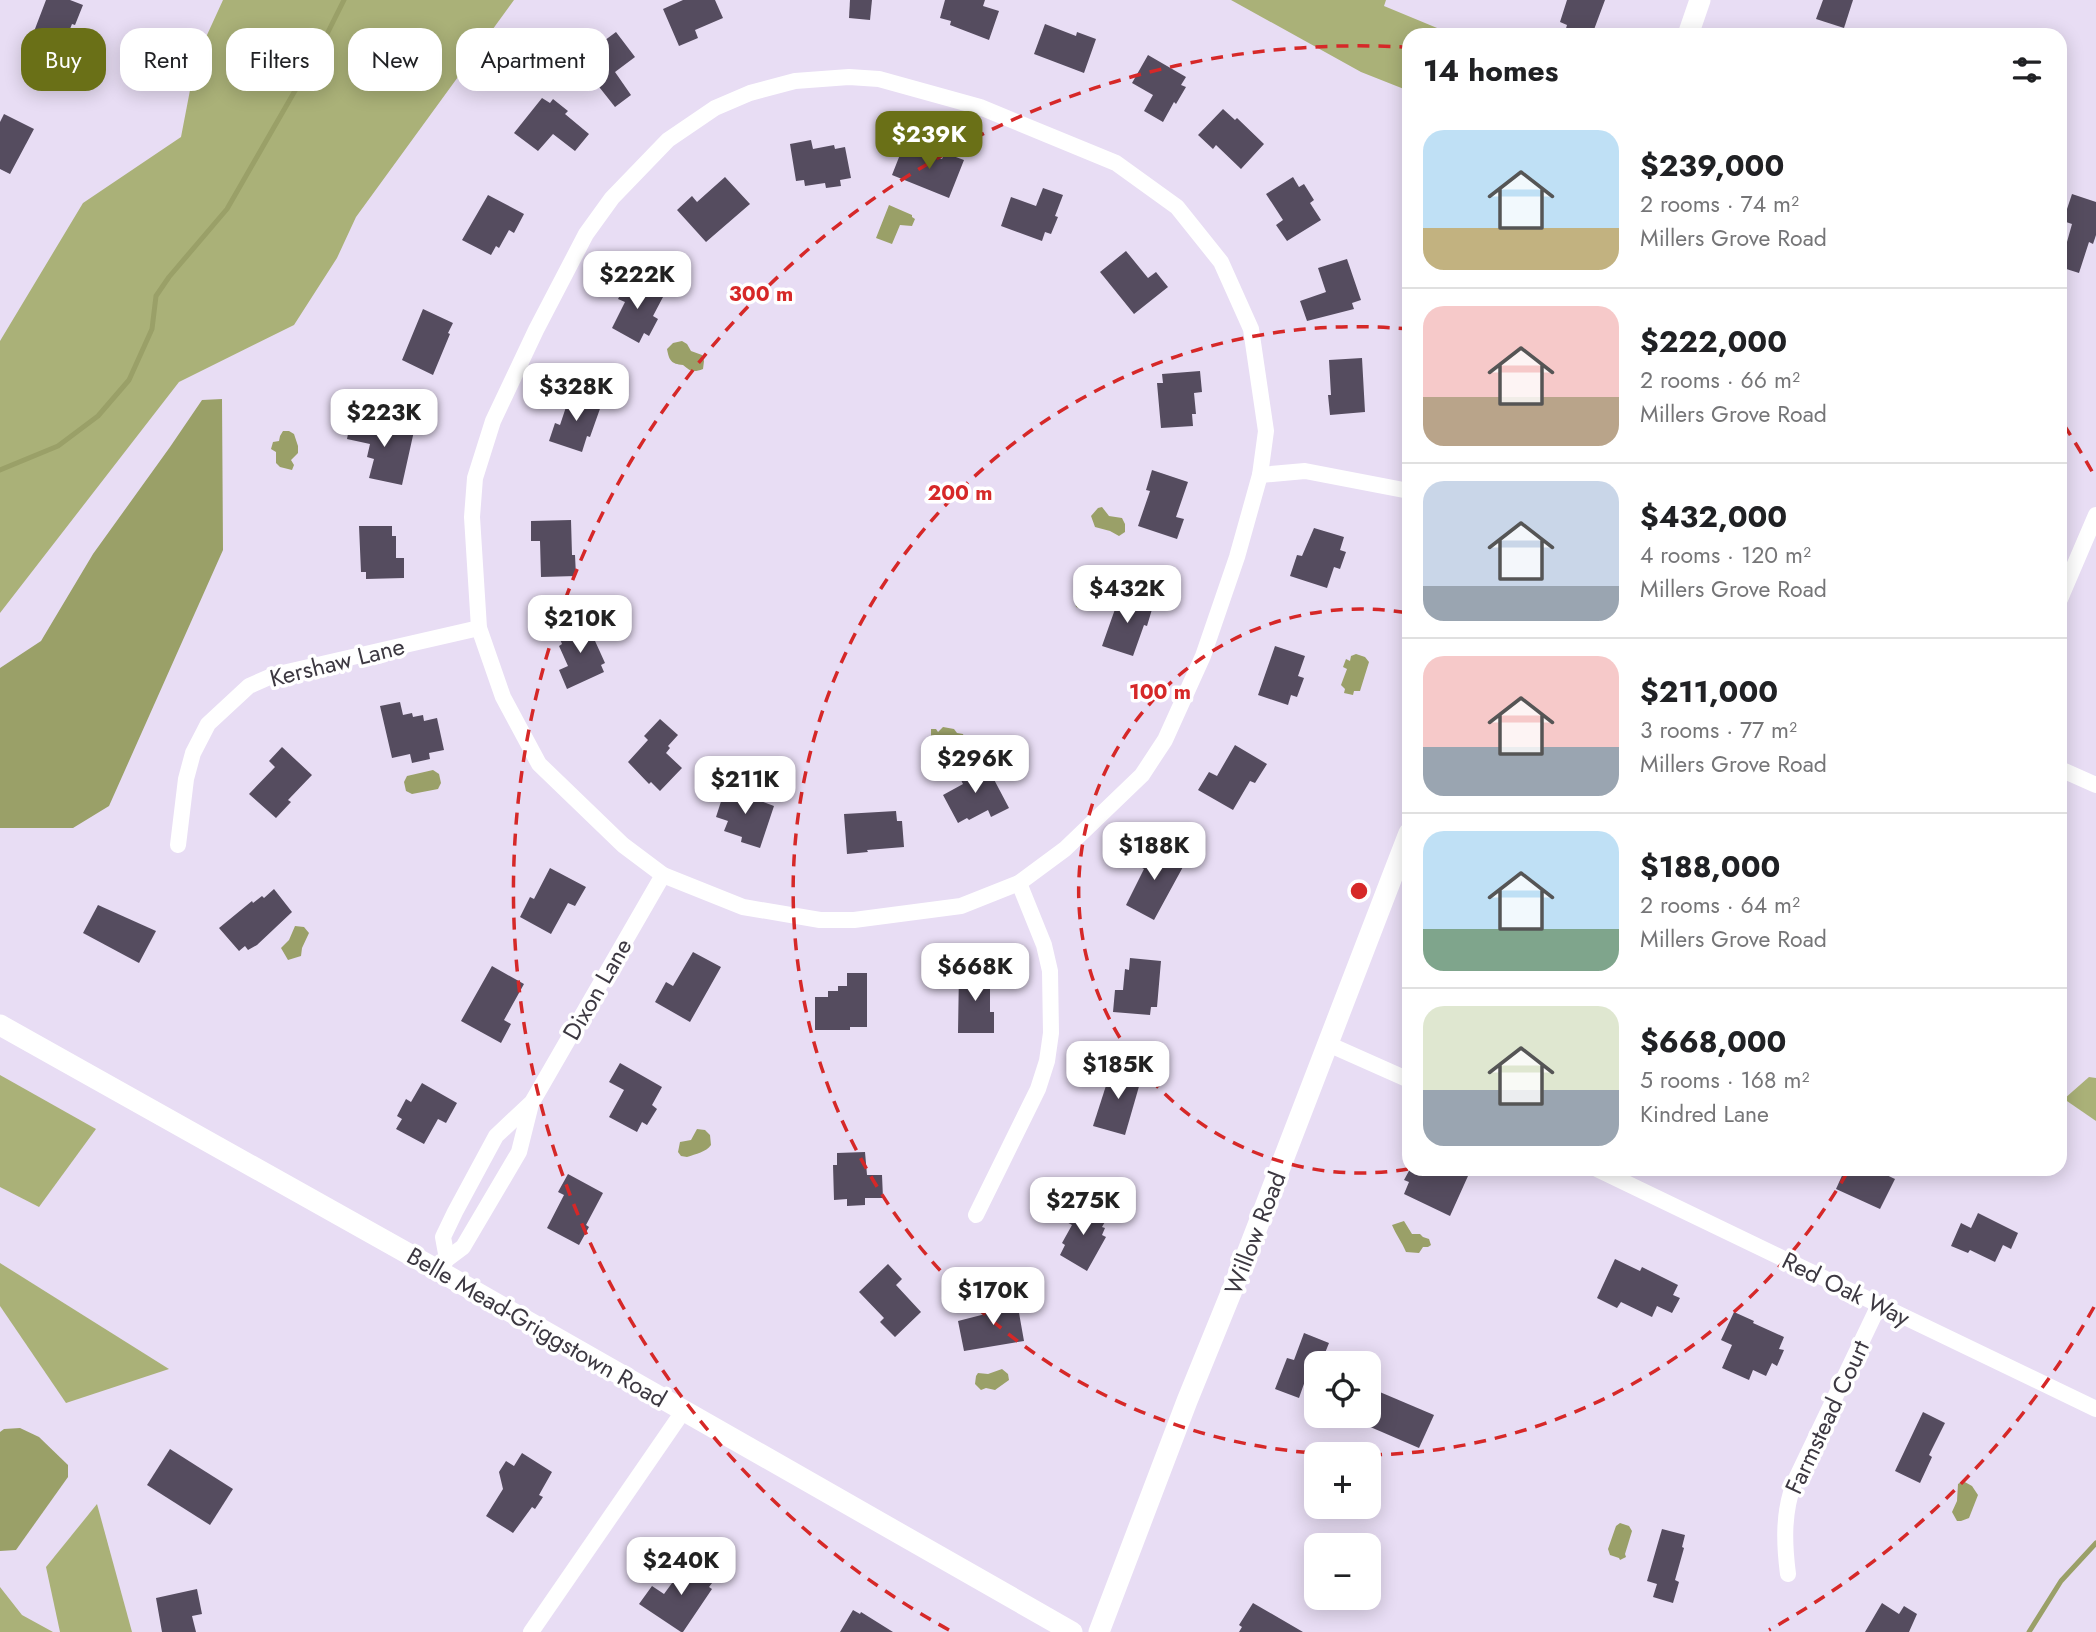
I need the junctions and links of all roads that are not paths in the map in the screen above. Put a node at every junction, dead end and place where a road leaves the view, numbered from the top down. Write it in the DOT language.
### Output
graph roads {
  1 [pos="1700,0"];
  2 [pos="1690,28"];
  3 [pos="1260,475"];
  4 [pos="1402,490"];
  5 [pos="2096,515"];
  6 [pos="2067,583"];
  7 [pos="479,628"];
  8 [pos="2067,772"];
  9 [pos="2096,785"];
  10 [pos="178,845"];
  11 [pos="1402,851"];
  12 [pos="663,875"];
  13 [pos="1019,883"];
  14 [pos="0,1025"];
  15 [pos="1328,1044"];
  16 [pos="1402,1077"];
  17 [pos="531,1104"];
  18 [pos="1612,1176"];
  19 [pos="976,1215"];
  20 [pos="443,1265"];
  21 [pos="1879,1305"];
  22 [pos="2096,1409"];
  23 [pos="684,1410"];
  24 [pos="1788,1574"];
  25 [pos="531,1632"];
  26 [pos="1072,1632"];
  27 [pos="1100,1632"];
  1 -- 2 [label="street"];
  3 -- 4 [label="street"];
  3 -- 7 [label="street"];
  3 -- 13 [label="street"];
  5 -- 6 [label="street"];
  7 -- 10 [label="street, Kershaw Lane"];
  7 -- 12 [label="street"];
  8 -- 9 [label="street"];
  11 -- 15 [label="street, Willow Road"];
  12 -- 13 [label="street"];
  12 -- 17 [label="street, Dixon Lane"];
  13 -- 19 [label="street"];
  14 -- 20 [label="street, Belle Mead-Griggstown Road"];
  15 -- 16 [label="street"];
  15 -- 27 [label="street, Willow Road"];
  17 -- 20 [label="street, Dixon Lane"];
  17 -- 20 [label="street, Dixon Lane"];
  18 -- 21 [label="street, Red Oak Way"];
  20 -- 23 [label="street, Belle Mead-Griggstown Road"];
  21 -- 22 [label="street, Red Oak Way"];
  21 -- 24 [label="street, Farmstead Court"];
  23 -- 25 [label="street"];
  23 -- 26 [label="street, Belle Mead-Griggstown Road"];
}
